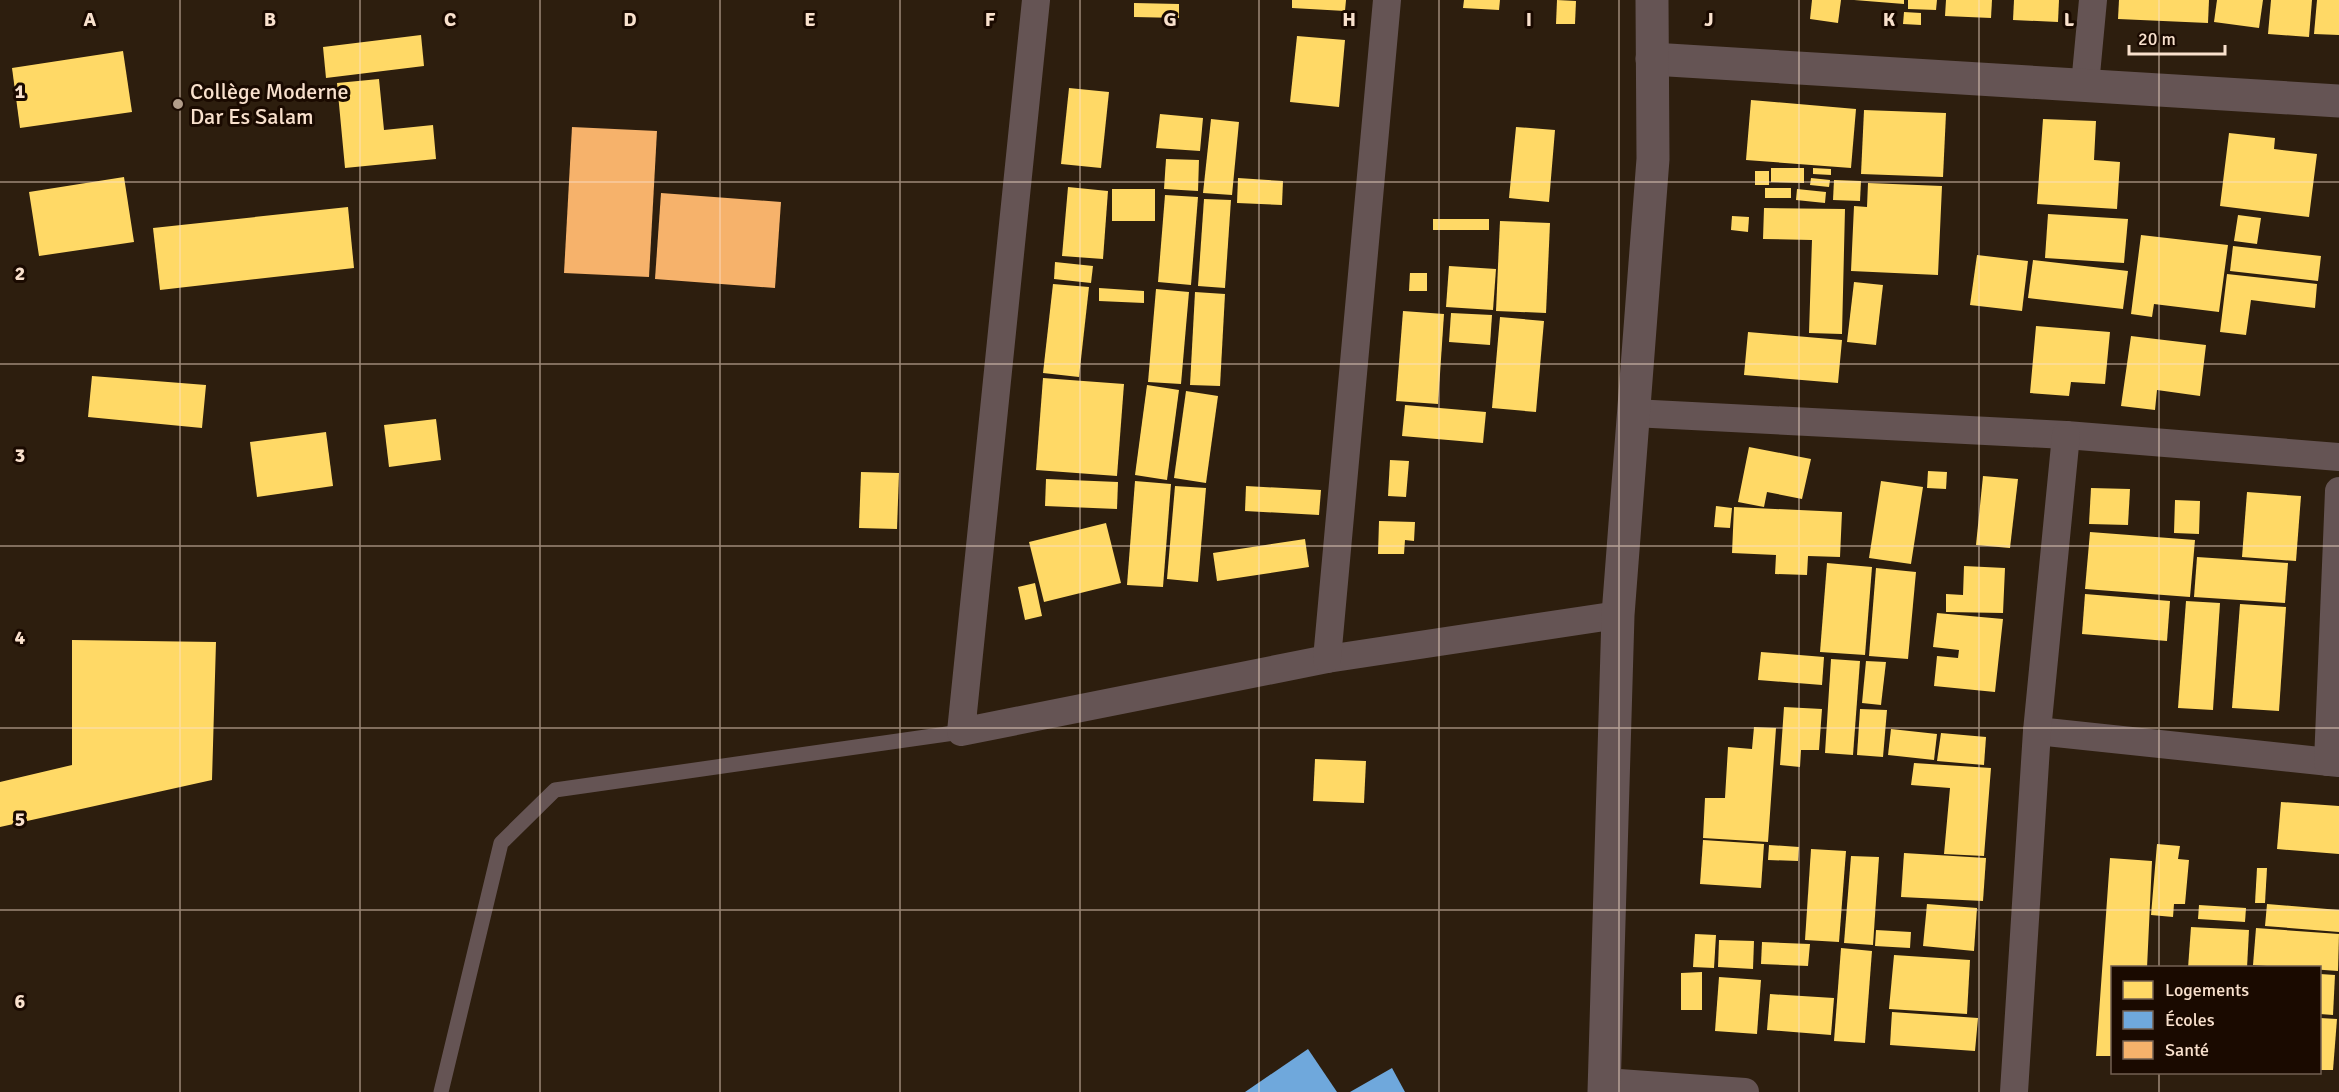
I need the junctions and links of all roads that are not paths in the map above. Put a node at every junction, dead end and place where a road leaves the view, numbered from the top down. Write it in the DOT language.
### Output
graph roads {
  1 [pos="1036,0"];
  2 [pos="1387,0"];
  3 [pos="1652,0"];
  4 [pos="2093,0"];
  5 [pos="1652,59"];
  6 [pos="2085,85"];
  7 [pos="2339,101"];
  8 [pos="1633,413"];
  9 [pos="2066,435"];
  10 [pos="2339,457"];
  11 [pos="2339,491"];
  12 [pos="1618,615"];
  13 [pos="1327,659"];
  14 [pos="2037,731"];
  15 [pos="961,732"];
  16 [pos="2333,762"];
  17 [pos="1604,1087"];
  18 [pos="441,1092"];
  19 [pos="1745,1092"];
  20 [pos="2014,1092"];
  1 -- 15 [label="street"];
  2 -- 13 [label="street"];
  3 -- 5 [label="street"];
  4 -- 6 [label="street"];
  5 -- 6 [label="street"];
  5 -- 8 [label="street"];
  6 -- 7 [label="street"];
  8 -- 9 [label="street"];
  8 -- 12 [label="street"];
  9 -- 10 [label="street"];
  9 -- 14 [label="street"];
  11 -- 16 [label="street"];
  12 -- 13 [label="street"];
  12 -- 17 [label="street"];
  13 -- 15 [label="street"];
  14 -- 16 [label="street"];
  14 -- 20 [label="street"];
  15 -- 18 [label="lane"];
  17 -- 19 [label="street"];
}
